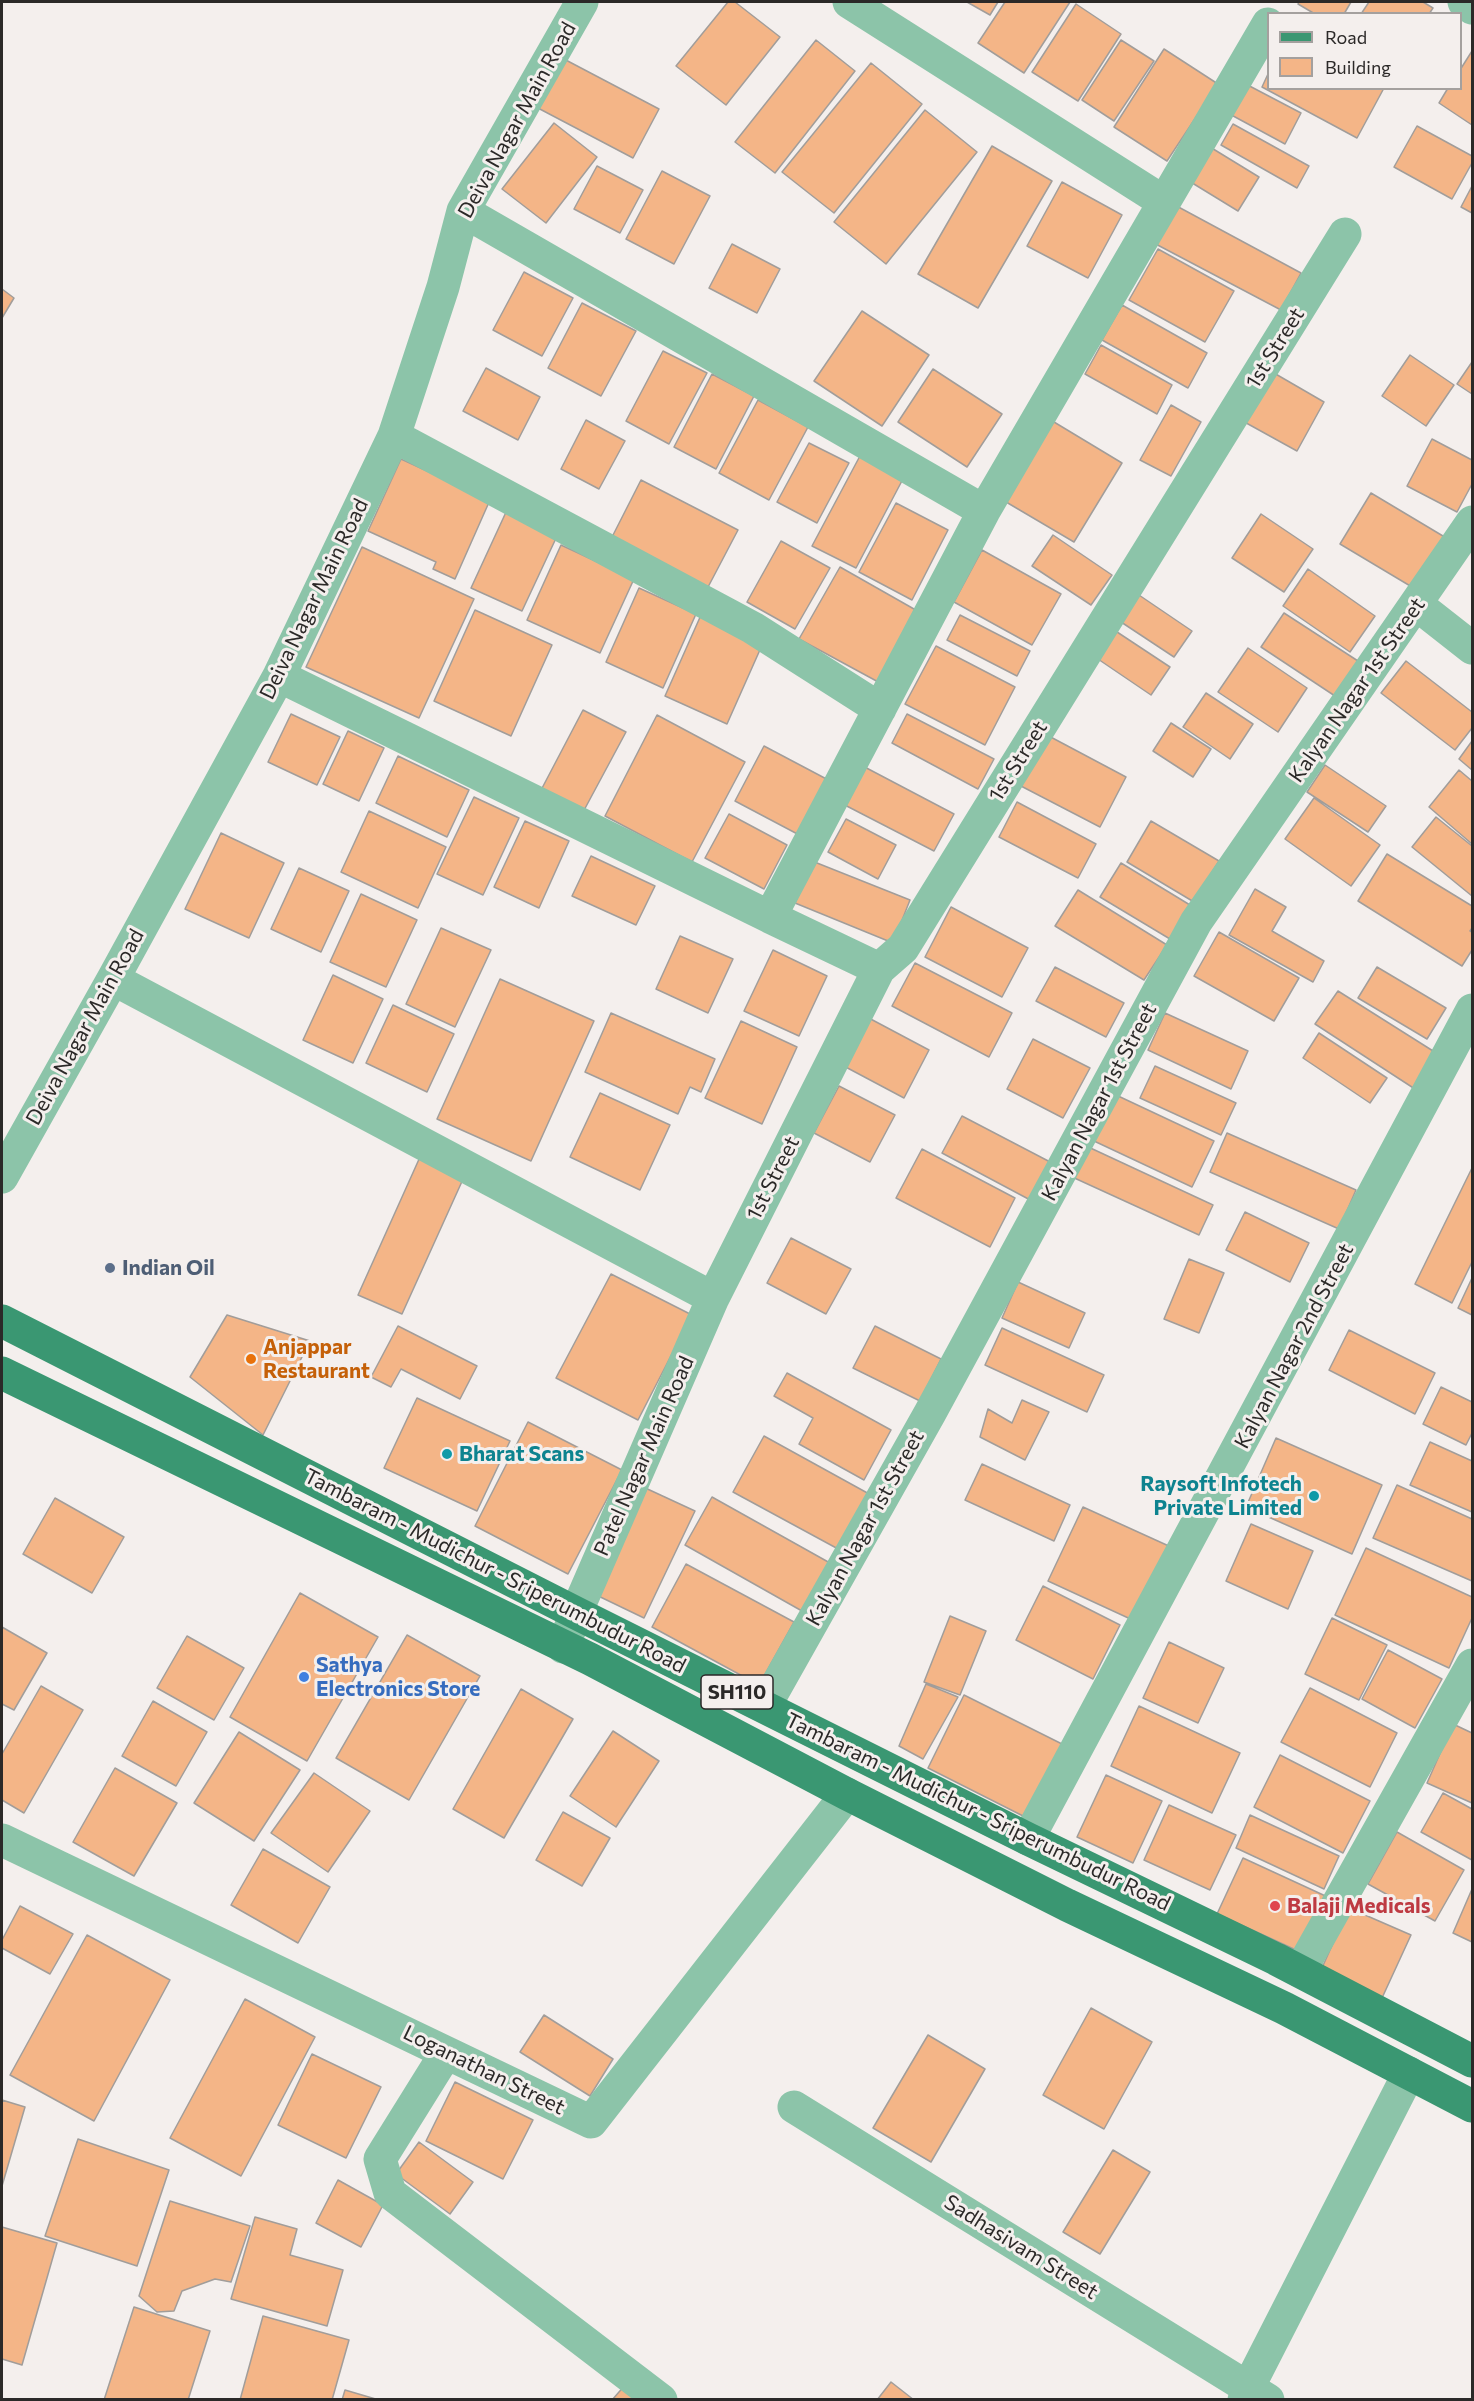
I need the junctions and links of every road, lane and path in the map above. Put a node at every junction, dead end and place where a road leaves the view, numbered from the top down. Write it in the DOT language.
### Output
graph roads {
  1 [pos="582,2"];
  2 [pos="849,2"];
  3 [pos="1464,2"];
  4 [pos="1473,8"];
  5 [pos="1267,27"];
  6 [pos="1164,202"];
  7 [pos="463,211"];
  8 [pos="1345,234"];
  9 [pos="394,436"];
  10 [pos="984,511"];
  11 [pos="1473,522"];
  12 [pos="1416,604"];
  13 [pos="1473,648"];
  14 [pos="279,675"];
  15 [pos="880,709"];
  16 [pos="770,917"];
  17 [pos="879,969"];
  18 [pos="113,979"];
  19 [pos="1473,1011"];
  20 [pos="2,1177"];
  21 [pos="713,1298"];
  22 [pos="2,1321"];
  23 [pos="2,1373"];
  24 [pos="576,1613"];
  25 [pos="563,1647"];
  26 [pos="1473,1665"];
  27 [pos="765,1706"];
  28 [pos="847,1794"];
  29 [pos="1028,1839"];
  30 [pos="2,1840"];
  31 [pos="1300,1971"];
  32 [pos="446,2053"];
  33 [pos="1473,2061"];
  34 [pos="1409,2073"];
  35 [pos="1473,2106"];
  36 [pos="794,2107"];
  37 [pos="1253,2396"];
  38 [pos="661,2400"];
  1 -- 7 [label="street, Deiva Nagar Main Road"];
  2 -- 6 [label="street"];
  3 -- 4 [label="street"];
  5 -- 6 [label="street"];
  6 -- 10 [label="street"];
  7 -- 9 [label="street, Deiva Nagar Main Road"];
  7 -- 10 [label="street"];
  8 -- 17 [label="street, 1st Street"];
  9 -- 14 [label="street, Deiva Nagar Main Road"];
  9 -- 15 [label="street"];
  10 -- 15 [label="street"];
  11 -- 12 [label="street, Kalyan Nagar 1st Street"];
  12 -- 13 [label="street"];
  12 -- 27 [label="street, Kalyan Nagar 1st Street"];
  14 -- 16 [label="street"];
  14 -- 18 [label="street, Deiva Nagar Main Road"];
  15 -- 16 [label="street"];
  16 -- 17 [label="street"];
  17 -- 21 [label="street, 1st Street"];
  18 -- 20 [label="street, Deiva Nagar Main Road"];
  18 -- 21 [label="street"];
  19 -- 29 [label="street, Kalyan Nagar 2nd Street"];
  21 -- 24 [label="street, Patel Nagar Main Road"];
  22 -- 24 [label="main road, Tambaram - Mudichur - Sriperumbudur Road / SH110"];
  23 -- 25 [label="main road, Tambaram - Mudichur - Sriperumbudur Road / SH110"];
  24 -- 25 [label="street, Patel Nagar Main Road"];
  24 -- 27 [label="main road, Tambaram - Mudichur - Sriperumbudur Road / SH110"];
  25 -- 28 [label="main road, Tambaram - Mudichur - Sriperumbudur Road / SH110"];
  26 -- 31 [label="street"];
  27 -- 29 [label="main road, Tambaram - Mudichur - Sriperumbudur Road / SH110"];
  28 -- 32 [label="street, Loganathan Street"];
  28 -- 34 [label="main road, Tambaram - Mudichur - Sriperumbudur Road / SH110"];
  29 -- 31 [label="main road, Tambaram - Mudichur - Sriperumbudur Road / SH110"];
  30 -- 32 [label="street, Loganathan Street"];
  31 -- 33 [label="main road, Tambaram - Mudichur - Sriperumbudur Road / SH110"];
  32 -- 38 [label="street"];
  34 -- 35 [label="main road, Tambaram - Mudichur - Sriperumbudur Road / SH110"];
  34 -- 37 [label="street"];
  36 -- 37 [label="street, Sadhasivam Street"];
}
